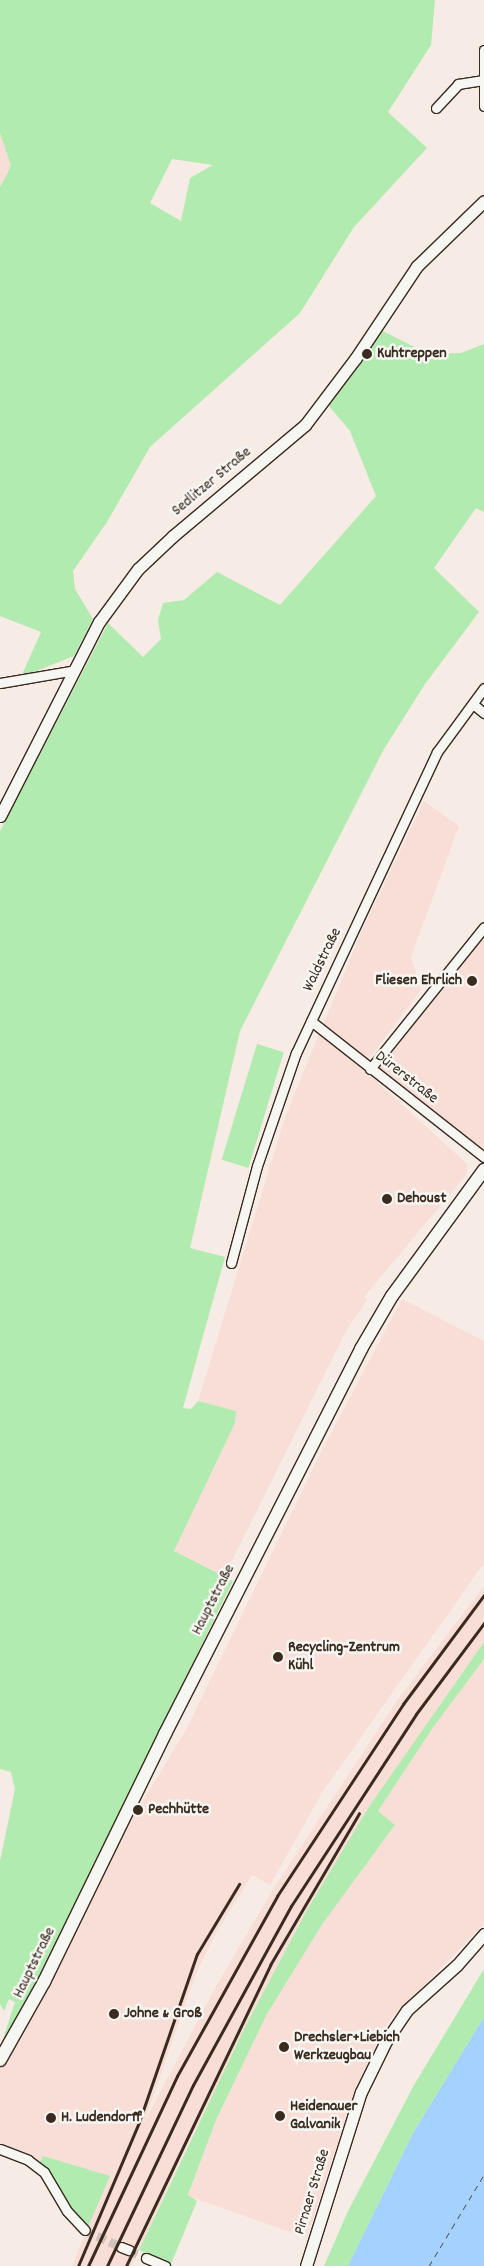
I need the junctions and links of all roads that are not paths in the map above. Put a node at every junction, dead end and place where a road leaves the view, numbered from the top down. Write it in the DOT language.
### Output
graph roads {
  1 [pos="484,50"];
  2 [pos="482,80"];
  3 [pos="484,106"];
  4 [pos="436,108"];
  5 [pos="484,200"];
  6 [pos="75,670"];
  7 [pos="0,683"];
  8 [pos="484,688"];
  9 [pos="472,704"];
  10 [pos="484,713"];
  11 [pos="0,816"];
  12 [pos="484,927"];
  13 [pos="311,1021"];
  14 [pos="370,1069"];
  15 [pos="484,1158"];
  16 [pos="484,1170"];
  17 [pos="231,1263"];
  18 [pos="484,1934"];
  19 [pos="0,2060"];
  20 [pos="0,2149"];
  21 [pos="85,2230"];
  22 [pos="146,2258"];
  23 [pos="165,2266"];
  24 [pos="306,2266"];
  1 -- 2 [label="street"];
  2 -- 3 [label="street"];
  2 -- 4 [label="street"];
  5 -- 6 [label="street, Sedlitzer Straße"];
  6 -- 7 [label="street"];
  6 -- 11 [label="street, Sedlitzer Straße"];
  8 -- 9 [label="street, Waldstraße"];
  9 -- 10 [label="street"];
  9 -- 13 [label="street, Waldstraße"];
  12 -- 14 [label="street"];
  13 -- 14 [label="street, Dürerstraße"];
  13 -- 17 [label="street, Waldstraße"];
  14 -- 15 [label="street, Dürerstraße"];
  16 -- 19 [label="main road, Hauptstraße"];
  18 -- 24 [label="street, Pirnaer Straße"];
  20 -- 21 [label="street"];
  22 -- 23 [label="street"];
}
